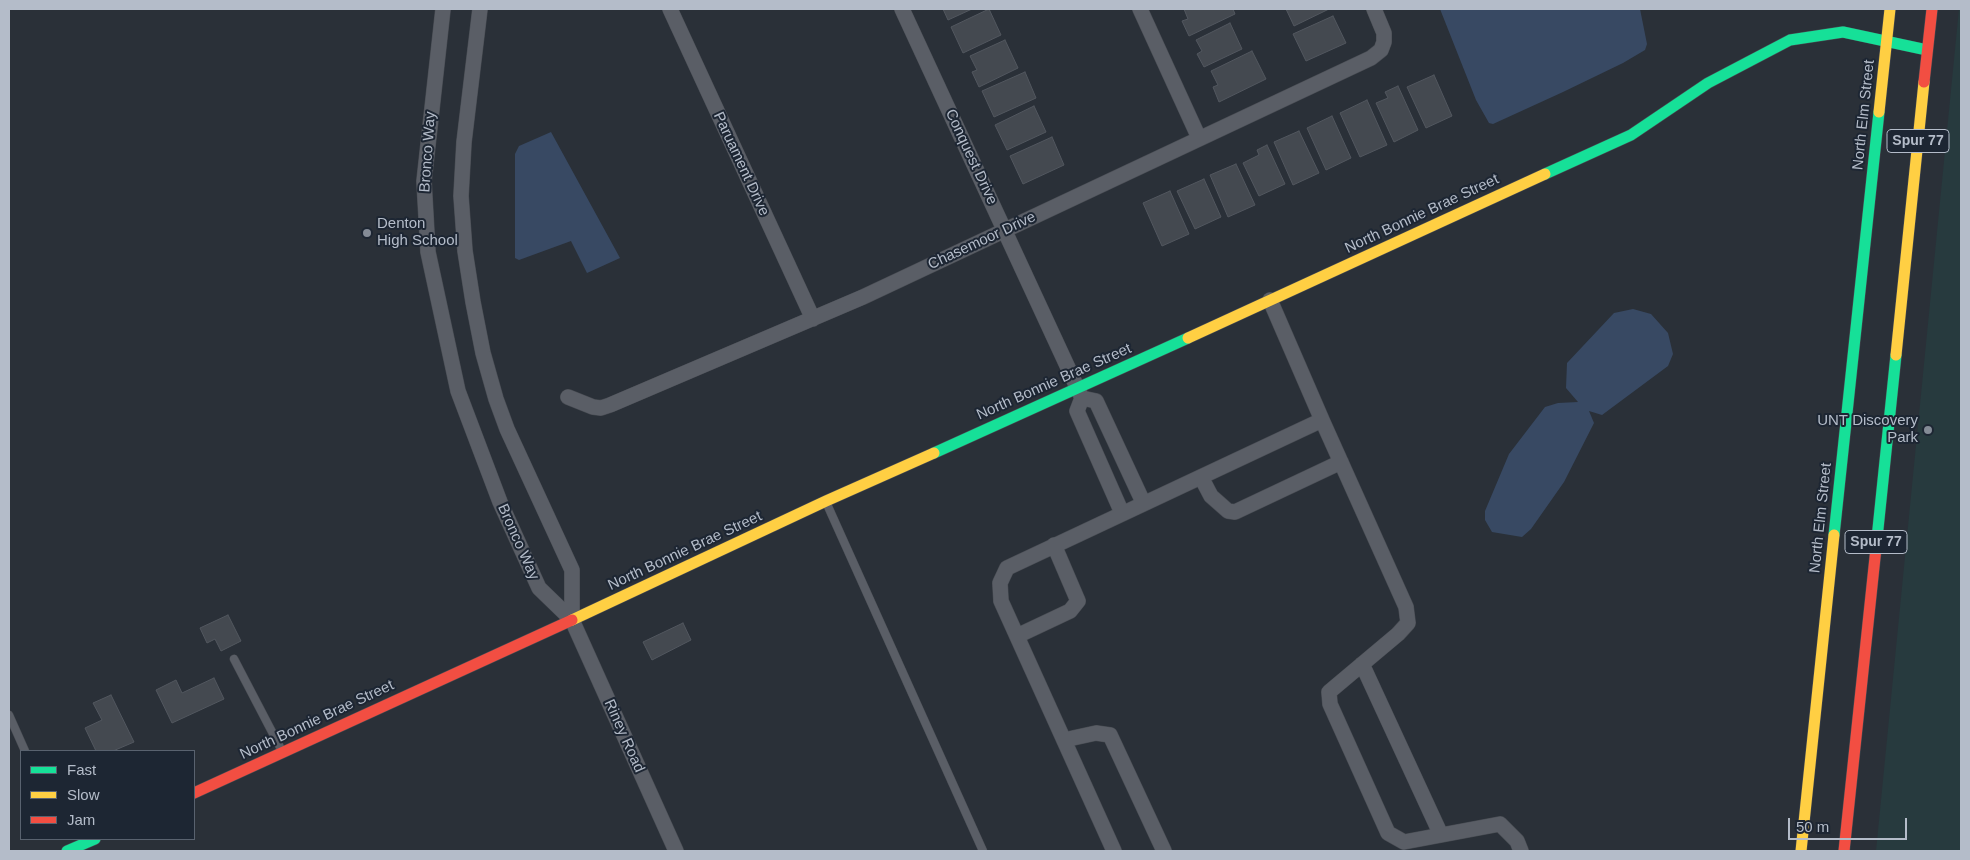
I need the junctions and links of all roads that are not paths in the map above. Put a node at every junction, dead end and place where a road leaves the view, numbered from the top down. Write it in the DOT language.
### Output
graph roads {
  1 [pos="443,9"];
  2 [pos="480,9"];
  3 [pos="670,9"];
  4 [pos="902,9"];
  5 [pos="1140,9"];
  6 [pos="1374,9"];
  7 [pos="1890,9"];
  8 [pos="1932,9"];
  9 [pos="1887,40"];
  10 [pos="1927,50"];
  11 [pos="1199,138"];
  12 [pos="1005,230"];
  13 [pos="1270,300"];
  14 [pos="812,319"];
  15 [pos="1079,393"];
  16 [pos="568,397"];
  17 [pos="1322,420"];
  18 [pos="1341,462"];
  19 [pos="1201,477"];
  20 [pos="826,501"];
  21 [pos="1143,502"];
  22 [pos="1122,513"];
  23 [pos="1054,545"];
  24 [pos="572,620"];
  25 [pos="1017,636"];
  26 [pos="234,659"];
  27 [pos="1362,664"];
  28 [pos="9,715"];
  29 [pos="1064,740"];
  30 [pos="25,750"];
  31 [pos="283,753"];
  32 [pos="195,793"];
  33 [pos="1441,835"];
  34 [pos="91,840"];
  35 [pos="68,849"];
  36 [pos="676,851"];
  37 [pos="983,851"];
  38 [pos="1114,851"];
  39 [pos="1164,851"];
  40 [pos="1522,851"];
  41 [pos="1800,851"];
  42 [pos="1844,851"];
  1 -- 24 [label="street, Bronco Way"];
  2 -- 24 [label="street"];
  3 -- 14 [label="street, Paruament Drive"];
  4 -- 12 [label="street, Conquest Drive"];
  5 -- 11 [label="street"];
  6 -- 11 [label="street, Chasemoor Drive"];
  7 -- 9 [label="main road, North Elm Street / Spur 77"];
  8 -- 10 [label="main road, Spur 77"];
  9 -- 10 [label="main road, North Bonnie Brae Street"];
  9 -- 13 [label="main road, North Bonnie Brae Street"];
  9 -- 41 [label="main road, North Elm Street / Spur 77"];
  10 -- 42 [label="main road, Spur 77"];
  11 -- 12 [label="street, Chasemoor Drive"];
  12 -- 14 [label="street, Chasemoor Drive"];
  12 -- 15 [label="street, Conquest Drive"];
  13 -- 15 [label="main road, North Bonnie Brae Street"];
  13 -- 17 [label="street"];
  14 -- 16 [label="street, Chasemoor Drive"];
  15 -- 20 [label="main road, North Bonnie Brae Street"];
  15 -- 21 [label="street"];
  15 -- 22 [label="street"];
  17 -- 18 [label="street"];
  17 -- 19 [label="street"];
  18 -- 19 [label="street"];
  18 -- 27 [label="street"];
  19 -- 21 [label="street"];
  20 -- 24 [label="main road, North Bonnie Brae Street"];
  20 -- 37 [label="lane"];
  21 -- 22 [label="street"];
  22 -- 23 [label="street"];
  23 -- 25 [label="street"];
  23 -- 25 [label="street"];
  24 -- 31 [label="main road, North Bonnie Brae Street"];
  24 -- 36 [label="street, Riney Road"];
  25 -- 29 [label="street"];
  26 -- 31 [label="lane"];
  27 -- 33 [label="street"];
  27 -- 33 [label="street"];
  28 -- 30 [label="lane"];
  29 -- 38 [label="street"];
  29 -- 39 [label="street"];
  31 -- 32 [label="main road, North Bonnie Brae Street"];
  33 -- 40 [label="street"];
  34 -- 35 [label="main road"];
}
